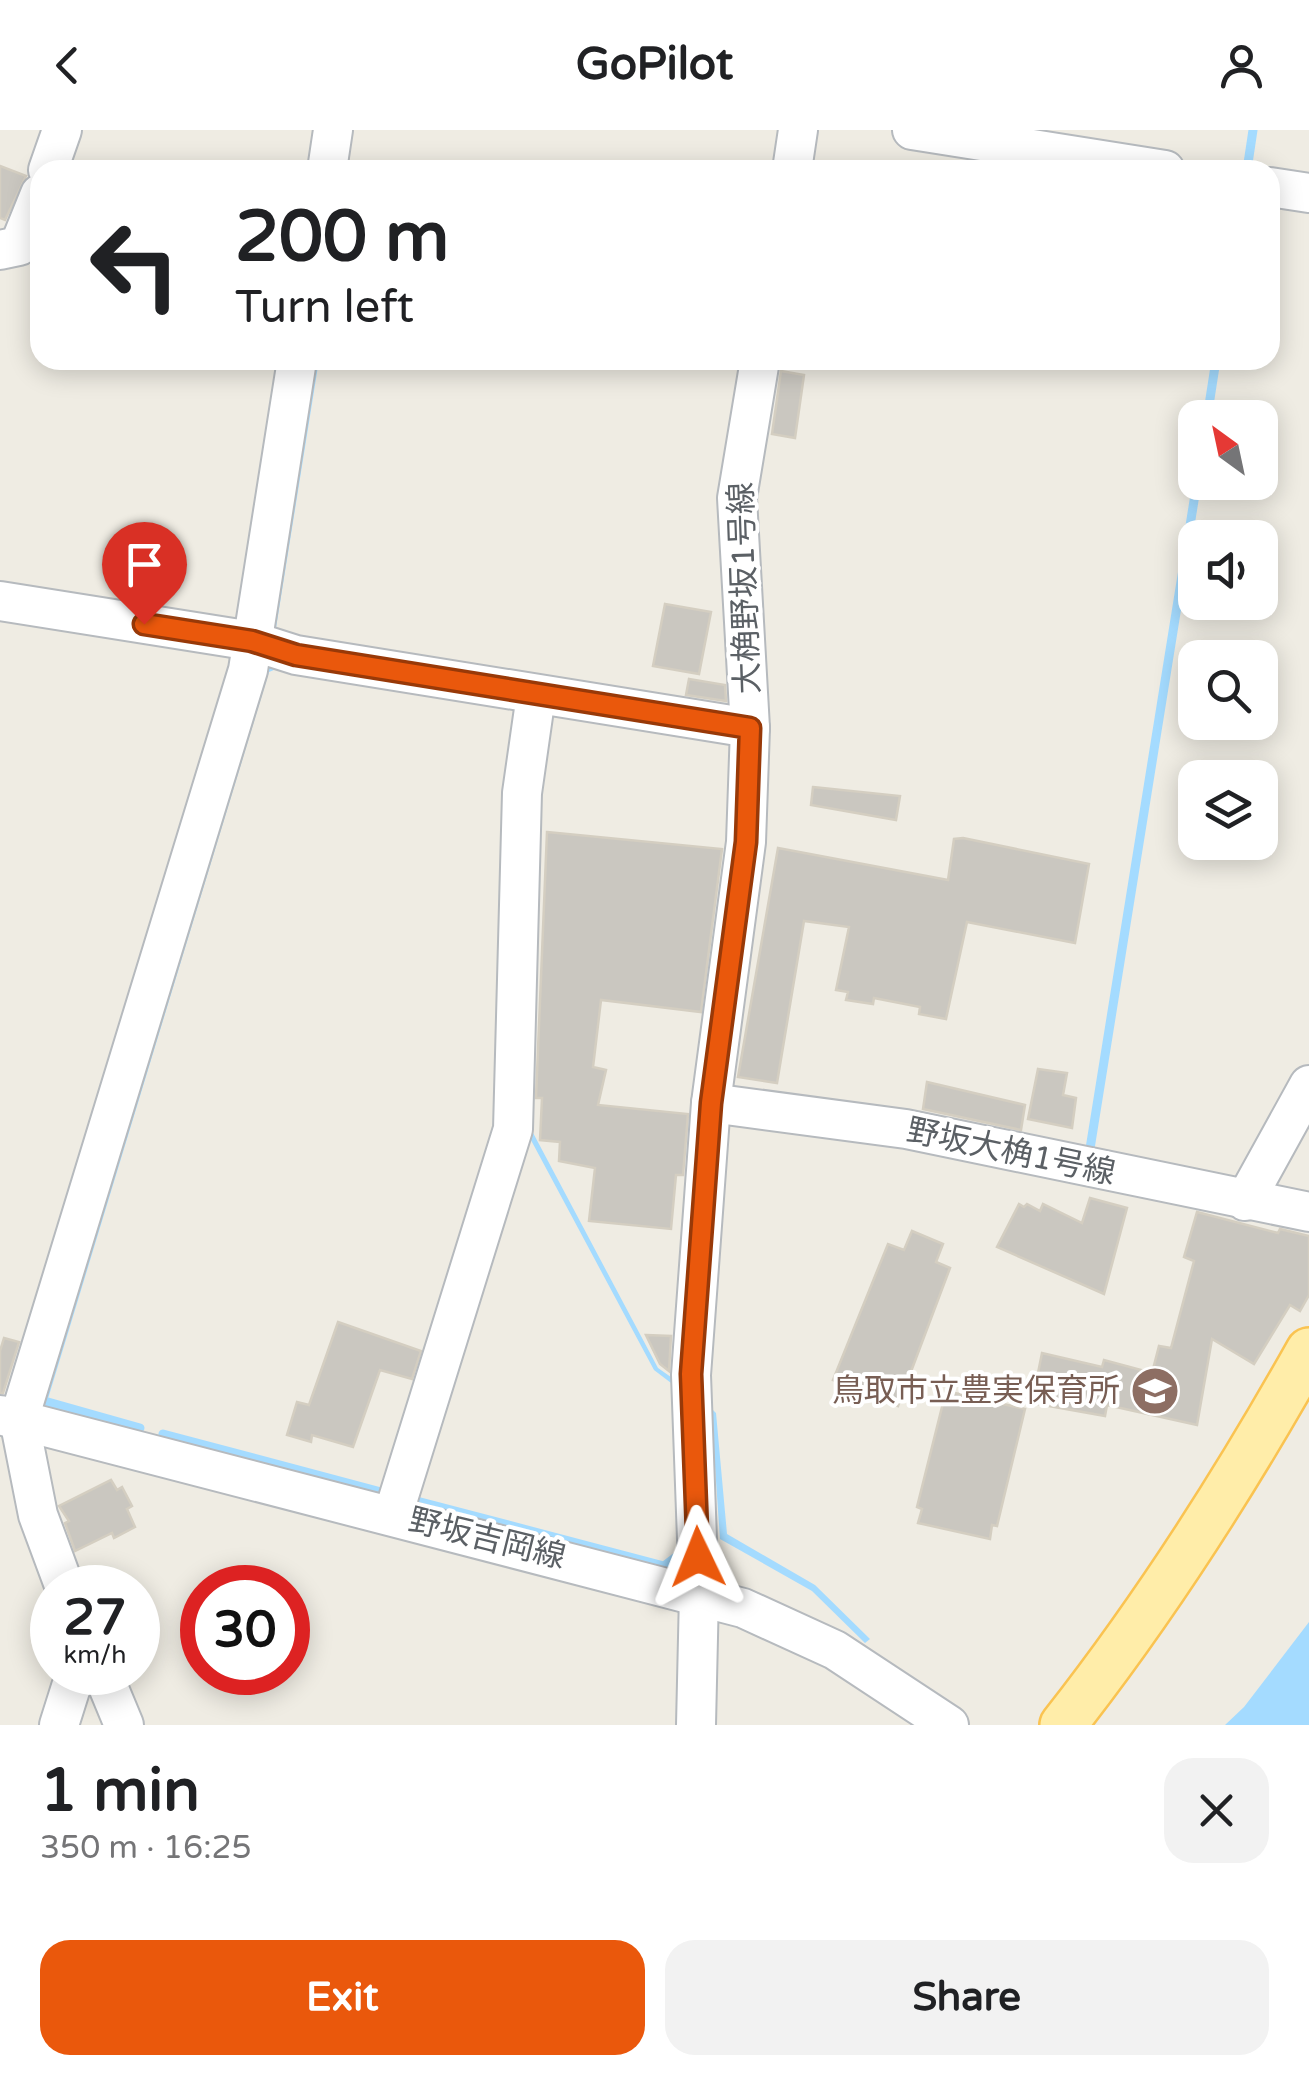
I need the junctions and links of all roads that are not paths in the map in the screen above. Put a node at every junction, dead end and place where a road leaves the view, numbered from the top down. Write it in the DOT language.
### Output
graph roads {
  1 [pos="62,130"];
  2 [pos="333,130"];
  3 [pos="798,130"];
  4 [pos="912,130"];
  5 [pos="52,160"];
  6 [pos="328,160"];
  7 [pos="794,160"];
  8 [pos="1102,160"];
  9 [pos="1280,189"];
  10 [pos="1309,193"];
  11 [pos="30,219"];
  12 [pos="0,250"];
  13 [pos="294,370"];
  14 [pos="758,370"];
  15 [pos="0,600"];
  16 [pos="252,641"];
  17 [pos="536,695"];
  18 [pos="750,728"];
  19 [pos="1309,1085"];
  20 [pos="711,1103"];
  21 [pos="1245,1201"];
  22 [pos="1309,1212"];
  23 [pos="1309,1351"];
  24 [pos="10,1417"];
  25 [pos="393,1515"];
  26 [pos="56,1565"];
  27 [pos="699,1594"];
  28 [pos="68,1695"];
  29 [pos="112,1695"];
  30 [pos="58,1725"];
  31 [pos="124,1725"];
  32 [pos="696,1725"];
  33 [pos="948,1725"];
  34 [pos="1064,1725"];
  1 -- 5 [label="street"];
  2 -- 6 [label="street"];
  3 -- 7 [label="street"];
  4 -- 8 [label="street"];
  9 -- 10 [label="street"];
  11 -- 12 [label="street"];
  13 -- 16 [label="street"];
  14 -- 18 [label="street, 大桷野坂1号線"];
  15 -- 16 [label="street"];
  16 -- 17 [label="street"];
  16 -- 24 [label="street"];
  17 -- 18 [label="street"];
  17 -- 25 [label="street"];
  18 -- 20 [label="street, 大桷野坂1号線"];
  19 -- 21 [label="street"];
  20 -- 21 [label="street, 野坂大桷1号線"];
  20 -- 27 [label="street, 大桷野坂1号線"];
  21 -- 22 [label="street, 野坂大桷1号線"];
  23 -- 34 [label="main road"];
  24 -- 25 [label="street, 野坂吉岡線"];
  24 -- 26 [label="street"];
  25 -- 27 [label="street, 野坂吉岡線"];
  27 -- 32 [label="street, 大桷野坂1号線"];
  27 -- 33 [label="street, 野坂吉岡線"];
  28 -- 30 [label="street"];
  29 -- 31 [label="street"];
}
